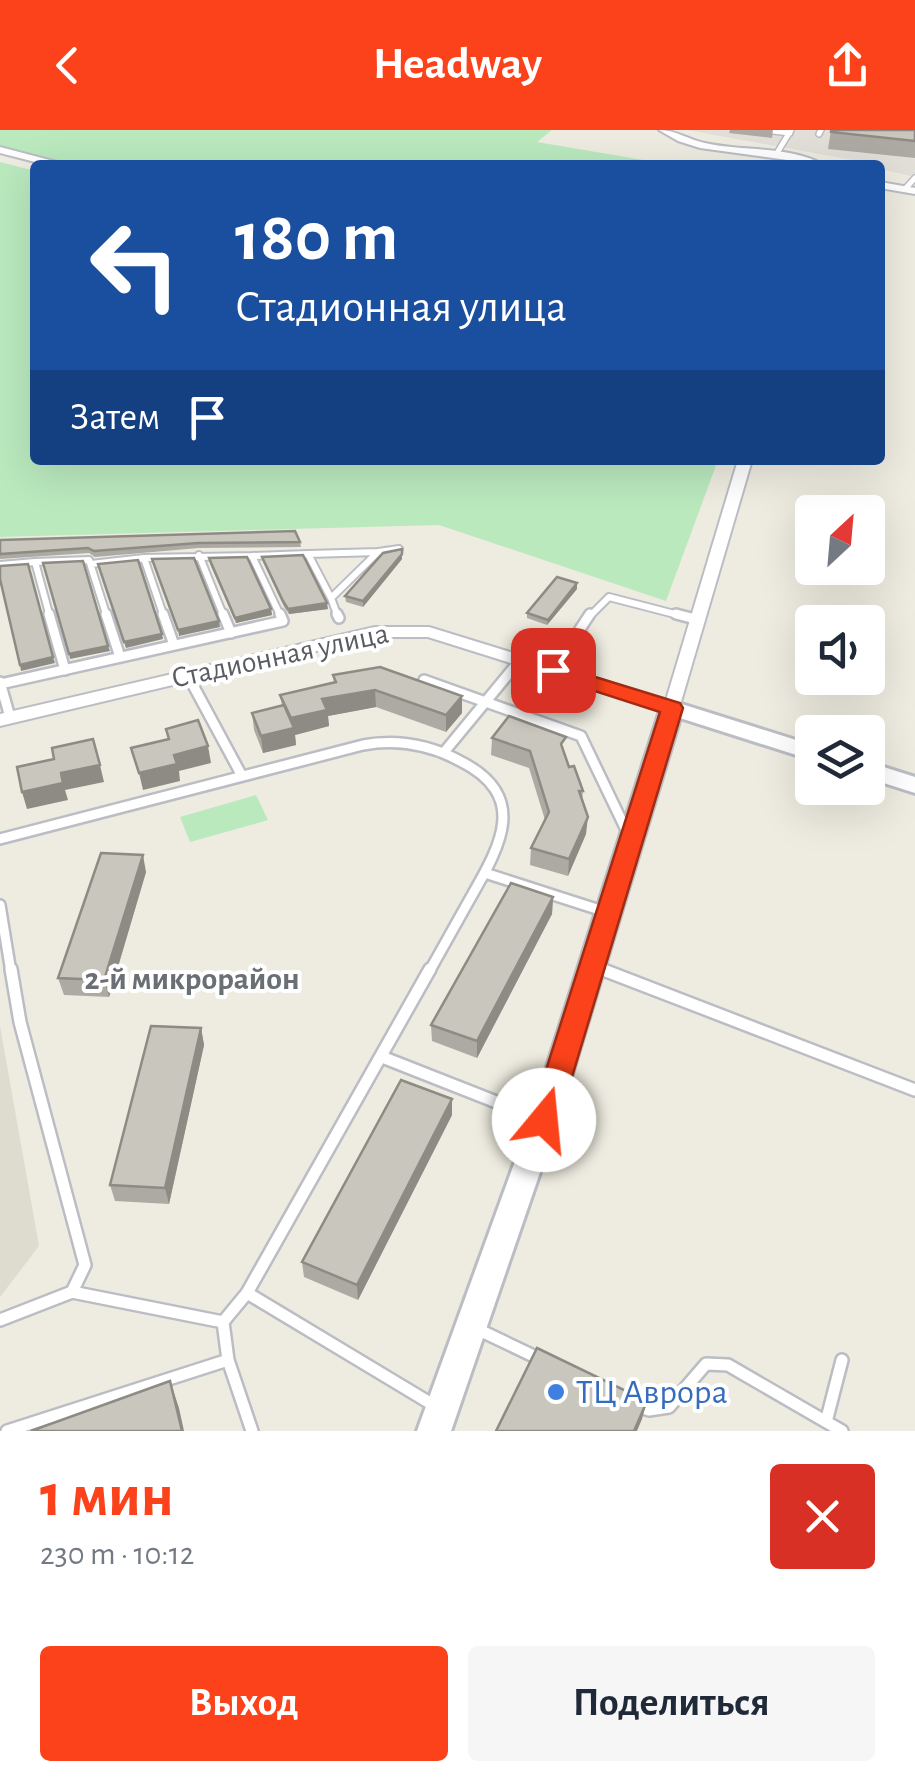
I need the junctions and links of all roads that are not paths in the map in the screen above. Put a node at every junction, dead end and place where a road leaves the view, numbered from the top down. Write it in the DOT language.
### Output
graph roads {
  1 [pos="664,130"];
  2 [pos="764,130"];
  3 [pos="791,132"];
  4 [pos="0,150"];
  5 [pos="777,153"];
  6 [pos="39,160"];
  7 [pos="802,160"];
  8 [pos="915,178"];
  9 [pos="885,187"];
  10 [pos="910,190"];
  11 [pos="743,465"];
  12 [pos="399,549"];
  13 [pos="378,552"];
  14 [pos="308,554"];
  15 [pos="200,556"];
  16 [pos="252,556"];
  17 [pos="144,558"];
  18 [pos="35,562"];
  19 [pos="90,564"];
  20 [pos="0,565"];
  21 [pos="331,598"];
  22 [pos="338,618"];
  23 [pos="699,620"];
  24 [pos="231,633"];
  25 [pos="174,645"];
  26 [pos="120,658"];
  27 [pos="520,660"];
  28 [pos="65,670"];
  29 [pos="553,670"];
  30 [pos="187,674"];
  31 [pos="424,680"];
  32 [pos="0,683"];
  33 [pos="487,700"];
  34 [pos="672,708"];
  35 [pos="5,718"];
  36 [pos="795,748"];
  37 [pos="444,751"];
  38 [pos="885,775"];
  39 [pos="242,776"];
  40 [pos="915,785"];
  41 [pos="0,839"];
  42 [pos="631,840"];
  43 [pos="485,873"];
  44 [pos="609,912"];
  45 [pos="1,913"];
  46 [pos="592,966"];
  47 [pos="382,1057"];
  48 [pos="915,1090"];
  49 [pos="544,1120"];
  50 [pos="72,1292"];
  51 [pos="247,1293"];
  52 [pos="0,1320"];
  53 [pos="224,1322"];
  54 [pos="470,1326"];
  55 [pos="228,1360"];
  56 [pos="842,1360"];
  57 [pos="553,1366"];
  58 [pos="618,1397"];
  59 [pos="438,1421"];
  60 [pos="826,1422"];
  61 [pos="6,1431"];
  62 [pos="252,1431"];
  63 [pos="842,1431"];
  1 -- 5 [label="street"];
  2 -- 3 [label="lane"];
  3 -- 5 [label="lane"];
  4 -- 6 [label="street"];
  5 -- 7 [label="street"];
  8 -- 10 [label="lane"];
  9 -- 10 [label="street"];
  11 -- 23 [label="street"];
  12 -- 13 [label="lane"];
  13 -- 14 [label="lane"];
  13 -- 21 [label="lane"];
  14 -- 16 [label="lane"];
  14 -- 21 [label="lane"];
  15 -- 16 [label="lane"];
  15 -- 17 [label="lane"];
  15 -- 24 [label="lane"];
  16 -- 24 [label="lane"];
  17 -- 19 [label="lane"];
  17 -- 25 [label="lane"];
  18 -- 19 [label="lane"];
  18 -- 20 [label="lane"];
  18 -- 28 [label="lane"];
  19 -- 26 [label="lane"];
  21 -- 22 [label="lane"];
  23 -- 29 [label="lane"];
  23 -- 34 [label="street"];
  24 -- 25 [label="lane"];
  25 -- 26 [label="lane"];
  26 -- 28 [label="lane"];
  27 -- 29 [label="street, Стадионная улица"];
  27 -- 30 [label="street, Стадионная улица"];
  27 -- 33 [label="lane"];
  28 -- 32 [label="lane"];
  29 -- 34 [label="street, Стадионная улица"];
  30 -- 35 [label="street, Стадионная улица"];
  30 -- 39 [label="lane"];
  31 -- 33 [label="lane"];
  32 -- 35 [label="lane"];
  33 -- 37 [label="lane"];
  33 -- 42 [label="lane"];
  34 -- 36 [label="street"];
  34 -- 42 [label="street"];
  37 -- 39 [label="lane"];
  37 -- 43 [label="lane"];
  38 -- 40 [label="street"];
  39 -- 41 [label="lane"];
  42 -- 44 [label="street"];
  43 -- 44 [label="lane"];
  43 -- 47 [label="lane"];
  44 -- 46 [label="street"];
  45 -- 50 [label="lane"];
  46 -- 48 [label="lane"];
  46 -- 49 [label="street"];
  47 -- 49 [label="lane"];
  47 -- 51 [label="lane"];
  49 -- 54 [label="street"];
  50 -- 52 [label="lane"];
  50 -- 53 [label="lane"];
  51 -- 53 [label="lane"];
  51 -- 59 [label="lane"];
  53 -- 55 [label="lane"];
  54 -- 57 [label="lane"];
  54 -- 59 [label="street"];
  55 -- 61 [label="lane"];
  55 -- 62 [label="lane"];
  56 -- 60 [label="lane"];
  58 -- 60 [label="lane"];
  60 -- 63 [label="lane"];
}
